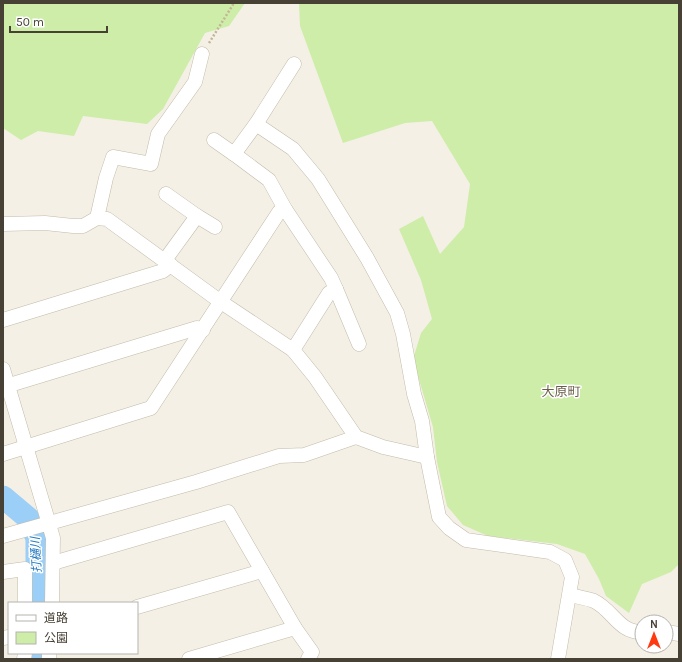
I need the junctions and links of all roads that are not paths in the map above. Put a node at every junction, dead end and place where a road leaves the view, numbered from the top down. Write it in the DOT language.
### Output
graph roads {
  1 [pos="202,54"];
  2 [pos="294,64"];
  3 [pos="256,124"];
  4 [pos="214,140"];
  5 [pos="234,154"];
  6 [pos="166,194"];
  7 [pos="285,209"];
  8 [pos="197,216"];
  9 [pos="97,218"];
  10 [pos="3,224"];
  11 [pos="215,227"];
  12 [pos="168,262"];
  13 [pos="336,289"];
  14 [pos="221,302"];
  15 [pos="3,320"];
  16 [pos="203,330"];
  17 [pos="359,344"];
  18 [pos="293,350"];
  19 [pos="3,369"];
  20 [pos="5,386"];
  21 [pos="356,437"];
  22 [pos="26,447"];
  23 [pos="3,454"];
  24 [pos="427,457"];
  25 [pos="45,525"];
  26 [pos="3,536"];
  27 [pos="53,563"];
  28 [pos="262,571"];
  29 [pos="3,572"];
  30 [pos="570,595"];
  31 [pos="25,602"];
  32 [pos="52,602"];
  33 [pos="138,607"];
  34 [pos="295,628"];
  35 [pos="634,633"];
  36 [pos="189,659"];
  37 [pos="308,659"];
  38 [pos="558,659"];
  1 -- 9 [label="street"];
  2 -- 3 [label="street"];
  3 -- 5 [label="street"];
  3 -- 24 [label="street"];
  4 -- 5 [label="street"];
  5 -- 7 [label="street"];
  6 -- 8 [label="street"];
  7 -- 13 [label="street"];
  7 -- 14 [label="street"];
  8 -- 11 [label="street"];
  8 -- 12 [label="street"];
  9 -- 10 [label="street"];
  9 -- 12 [label="street"];
  12 -- 14 [label="street"];
  12 -- 15 [label="street"];
  13 -- 17 [label="street"];
  13 -- 18 [label="street"];
  14 -- 16 [label="street"];
  14 -- 18 [label="street"];
  16 -- 20 [label="street"];
  16 -- 22 [label="street"];
  18 -- 21 [label="street"];
  19 -- 20 [label="street"];
  20 -- 22 [label="street"];
  21 -- 24 [label="street"];
  21 -- 25 [label="street"];
  22 -- 23 [label="street"];
  22 -- 25 [label="street"];
  24 -- 30 [label="street"];
  25 -- 26 [label="street"];
  25 -- 27 [label="street"];
  27 -- 28 [label="street"];
  27 -- 32 [label="street"];
  28 -- 33 [label="street"];
  28 -- 34 [label="street"];
  29 -- 31 [label="street"];
  30 -- 35 [label="street"];
  30 -- 38 [label="street"];
  34 -- 36 [label="street"];
  34 -- 37 [label="street"];
}
